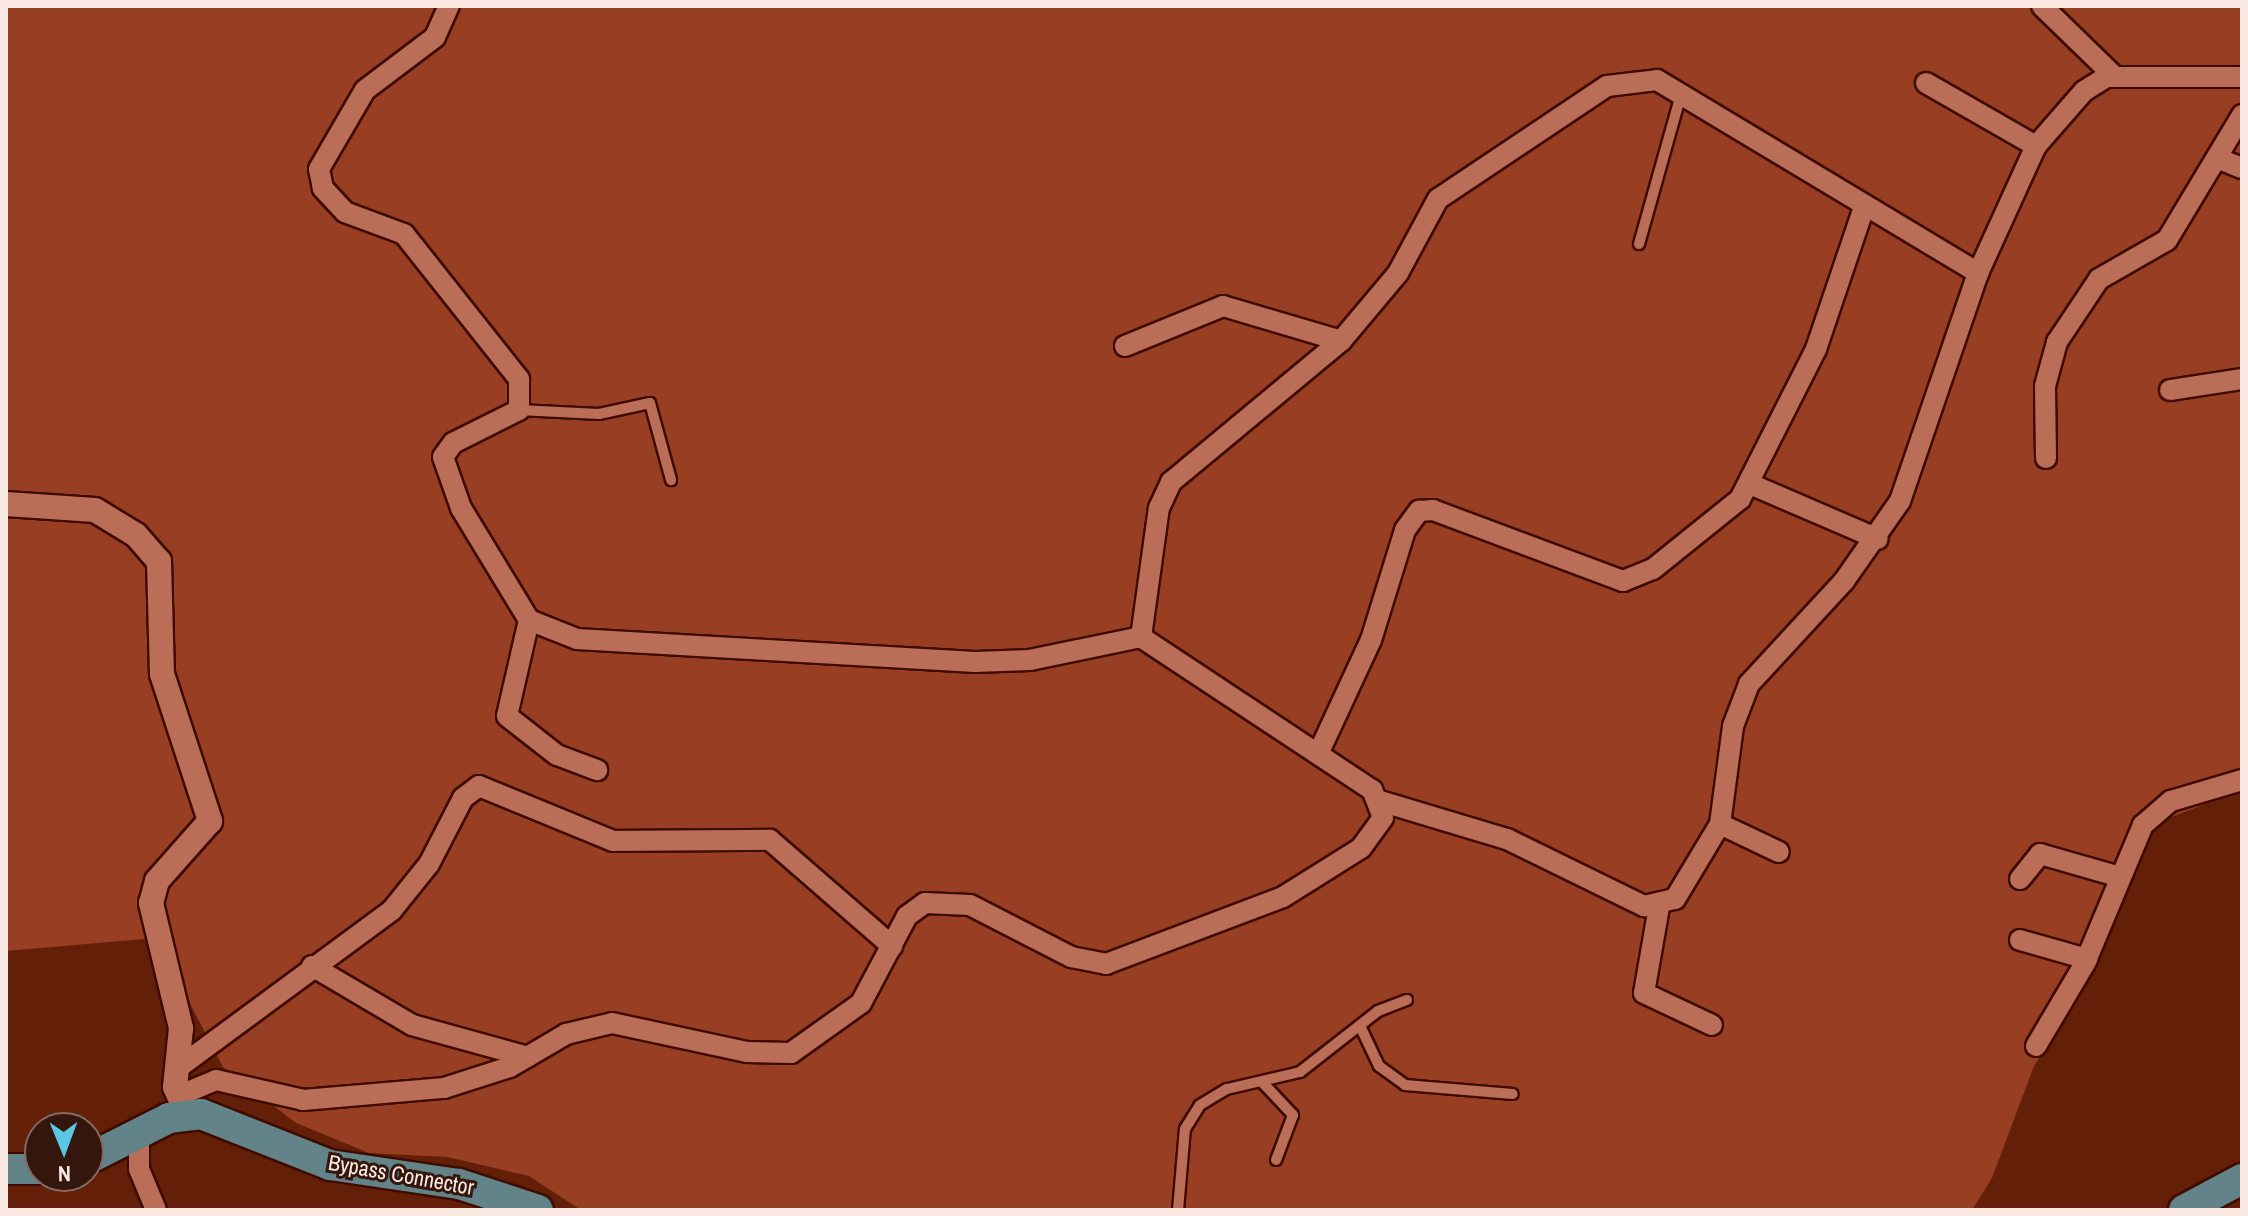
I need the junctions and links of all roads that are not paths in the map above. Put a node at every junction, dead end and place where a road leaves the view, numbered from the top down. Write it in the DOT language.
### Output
graph roads {
  1 [pos="449,6"];
  2 [pos="2042,6"];
  3 [pos="2114,76"];
  4 [pos="2242,77"];
  5 [pos="1926,83"];
  6 [pos="1681,95"];
  7 [pos="2242,115"];
  8 [pos="2036,146"];
  9 [pos="2217,158"];
  10 [pos="2242,168"];
  11 [pos="1864,207"];
  12 [pos="1639,244"];
  13 [pos="1978,273"];
  14 [pos="1341,341"];
  15 [pos="1125,346"];
  16 [pos="2242,379"];
  17 [pos="2170,390"];
  18 [pos="519,410"];
  19 [pos="2046,458"];
  20 [pos="671,480"];
  21 [pos="1750,484"];
  22 [pos="6,504"];
  23 [pos="1878,539"];
  24 [pos="529,620"];
  25 [pos="1141,637"];
  26 [pos="1318,754"];
  27 [pos="597,770"];
  28 [pos="2242,780"];
  29 [pos="1380,801"];
  30 [pos="1720,824"];
  31 [pos="1779,852"];
  32 [pos="2120,877"];
  33 [pos="2020,879"];
  34 [pos="1659,907"];
  35 [pos="2020,940"];
  36 [pos="892,946"];
  37 [pos="2087,959"];
  38 [pos="312,966"];
  39 [pos="1407,1000"];
  40 [pos="1712,1025"];
  41 [pos="1361,1028"];
  42 [pos="2036,1046"];
  43 [pos="528,1057"];
  44 [pos="178,1068"];
  45 [pos="1263,1083"];
  46 [pos="1513,1094"];
  47 [pos="182,1105"];
  48 [pos="139,1139"];
  49 [pos="104,1153"];
  50 [pos="1276,1160"];
  51 [pos="2242,1179"];
  52 [pos="156,1210"];
  53 [pos="538,1210"];
  54 [pos="1178,1210"];
  55 [pos="2184,1210"];
  1 -- 18 [label="street"];
  2 -- 3 [label="street"];
  3 -- 4 [label="street"];
  3 -- 8 [label="street"];
  5 -- 8 [label="street"];
  6 -- 11 [label="street"];
  6 -- 12 [label="lane"];
  6 -- 14 [label="street"];
  7 -- 9 [label="street"];
  8 -- 13 [label="street"];
  9 -- 10 [label="street"];
  9 -- 19 [label="street"];
  11 -- 13 [label="street"];
  11 -- 21 [label="street"];
  13 -- 23 [label="street"];
  14 -- 15 [label="street"];
  14 -- 25 [label="street"];
  16 -- 17 [label="street"];
  18 -- 20 [label="lane"];
  18 -- 24 [label="street"];
  21 -- 23 [label="street"];
  21 -- 26 [label="street"];
  22 -- 44 [label="street"];
  23 -- 30 [label="street"];
  24 -- 25 [label="street"];
  24 -- 27 [label="street"];
  25 -- 26 [label="street"];
  26 -- 29 [label="street"];
  28 -- 32 [label="street"];
  29 -- 34 [label="street"];
  29 -- 36 [label="street"];
  30 -- 31 [label="street"];
  30 -- 34 [label="street"];
  32 -- 33 [label="street"];
  32 -- 37 [label="street"];
  34 -- 40 [label="street"];
  35 -- 37 [label="street"];
  36 -- 38 [label="street"];
  36 -- 43 [label="street"];
  37 -- 42 [label="street"];
  38 -- 43 [label="street"];
  38 -- 44 [label="street"];
  39 -- 41 [label="lane"];
  41 -- 45 [label="lane"];
  41 -- 46 [label="lane"];
  43 -- 47 [label="street"];
  44 -- 47 [label="street"];
  45 -- 50 [label="lane"];
  45 -- 54 [label="lane"];
  47 -- 48 [label="main road"];
  47 -- 53 [label="main road, Bypass Connector"];
  48 -- 49 [label="main road"];
  48 -- 52 [label="street"];
  51 -- 55 [label="main road"];
}
